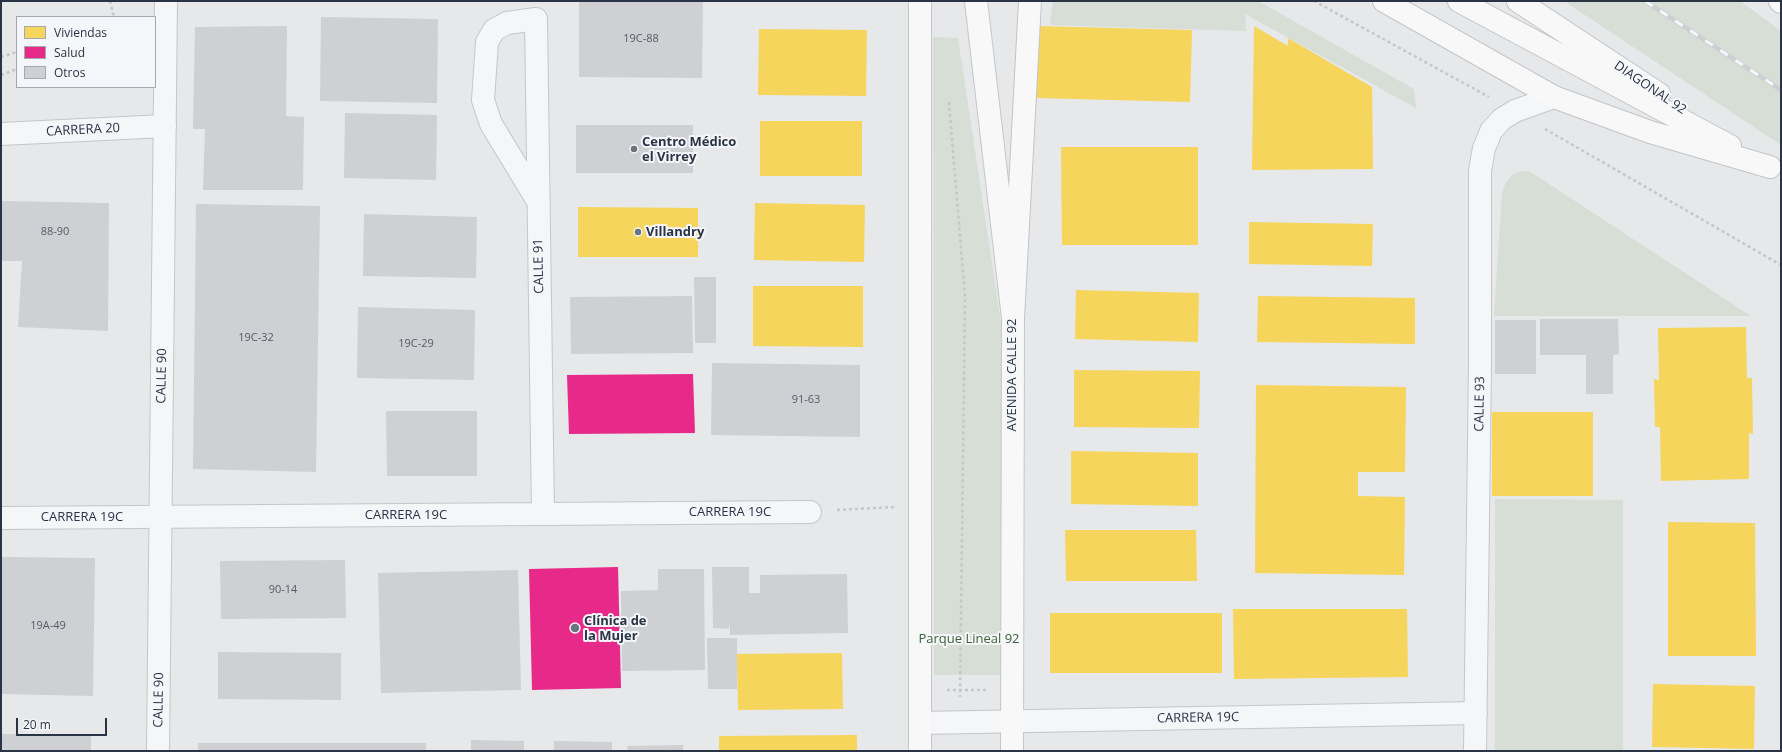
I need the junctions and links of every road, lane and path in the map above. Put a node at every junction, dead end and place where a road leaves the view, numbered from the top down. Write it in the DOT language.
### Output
graph roads {
  1 [pos="110,1"];
  2 [pos="166,1"];
  3 [pos="920,1"];
  4 [pos="976,1"];
  5 [pos="1030,1"];
  6 [pos="1314,1"];
  7 [pos="1384,1"];
  8 [pos="1460,1"];
  9 [pos="1518,1"];
  10 [pos="114,16"];
  11 [pos="16,52"];
  12 [pos="1,57"];
  13 [pos="16,69"];
  14 [pos="1,75"];
  15 [pos="948,95"];
  16 [pos="1554,97"];
  17 [pos="1515,111"];
  18 [pos="165,126"];
  19 [pos="1,134"];
  20 [pos="1775,171"];
  21 [pos="539,203"];
  22 [pos="1781,266"];
  23 [pos="1013,318"];
  24 [pos="921,505"];
  25 [pos="810,512"];
  26 [pos="543,514"];
  27 [pos="161,517"];
  28 [pos="1,518"];
  29 [pos="920,690"];
  30 [pos="960,690"];
  31 [pos="1013,690"];
  32 [pos="1476,713"];
  33 [pos="959,722"];
  34 [pos="1013,722"];
  35 [pos="920,723"];
  36 [pos="158,751"];
  37 [pos="920,751"];
  38 [pos="1012,751"];
  39 [pos="1475,751"];
  1 -- 10 [label="path"];
  2 -- 18 [label="street, CALLE 90"];
  3 -- 24 [label="main road"];
  4 -- 23 [label="main road, AVENIDA CALLE 92"];
  5 -- 23 [label="main road"];
  6 -- 17 [label="path"];
  7 -- 16 [label="main road"];
  8 -- 20 [label="main road"];
  9 -- 20 [label="main road, DIAGONAL 92"];
  11 -- 12 [label="path"];
  13 -- 14 [label="path"];
  15 -- 30 [label="path"];
  16 -- 17 [label="street, CALLE 93"];
  16 -- 20 [label="main road"];
  17 -- 22 [label="path"];
  17 -- 32 [label="street, CALLE 93"];
  18 -- 19 [label="street, CARRERA 20"];
  18 -- 27 [label="street, CALLE 90"];
  21 -- 21 [label="street, CALLE 91"];
  21 -- 26 [label="street, CALLE 91"];
  23 -- 31 [label="main road, AVENIDA CALLE 92"];
  24 -- 25 [label="path"];
  24 -- 29 [label="main road"];
  25 -- 26 [label="street, CARRERA 19C"];
  26 -- 27 [label="street, CARRERA 19C"];
  27 -- 28 [label="street, CARRERA 19C"];
  27 -- 36 [label="street, CALLE 90"];
  29 -- 30 [label="path"];
  29 -- 35 [label="main road"];
  30 -- 31 [label="path"];
  30 -- 33 [label="path"];
  31 -- 34 [label="main road, AVENIDA CALLE 92"];
  32 -- 34 [label="street, CARRERA 19C"];
  32 -- 39 [label="street, CALLE 93"];
  33 -- 34 [label="street, CARRERA 19C"];
  33 -- 35 [label="street, CARRERA 19C"];
  34 -- 38 [label="main road, AVENIDA CALLE 92"];
  35 -- 37 [label="main road"];
}
